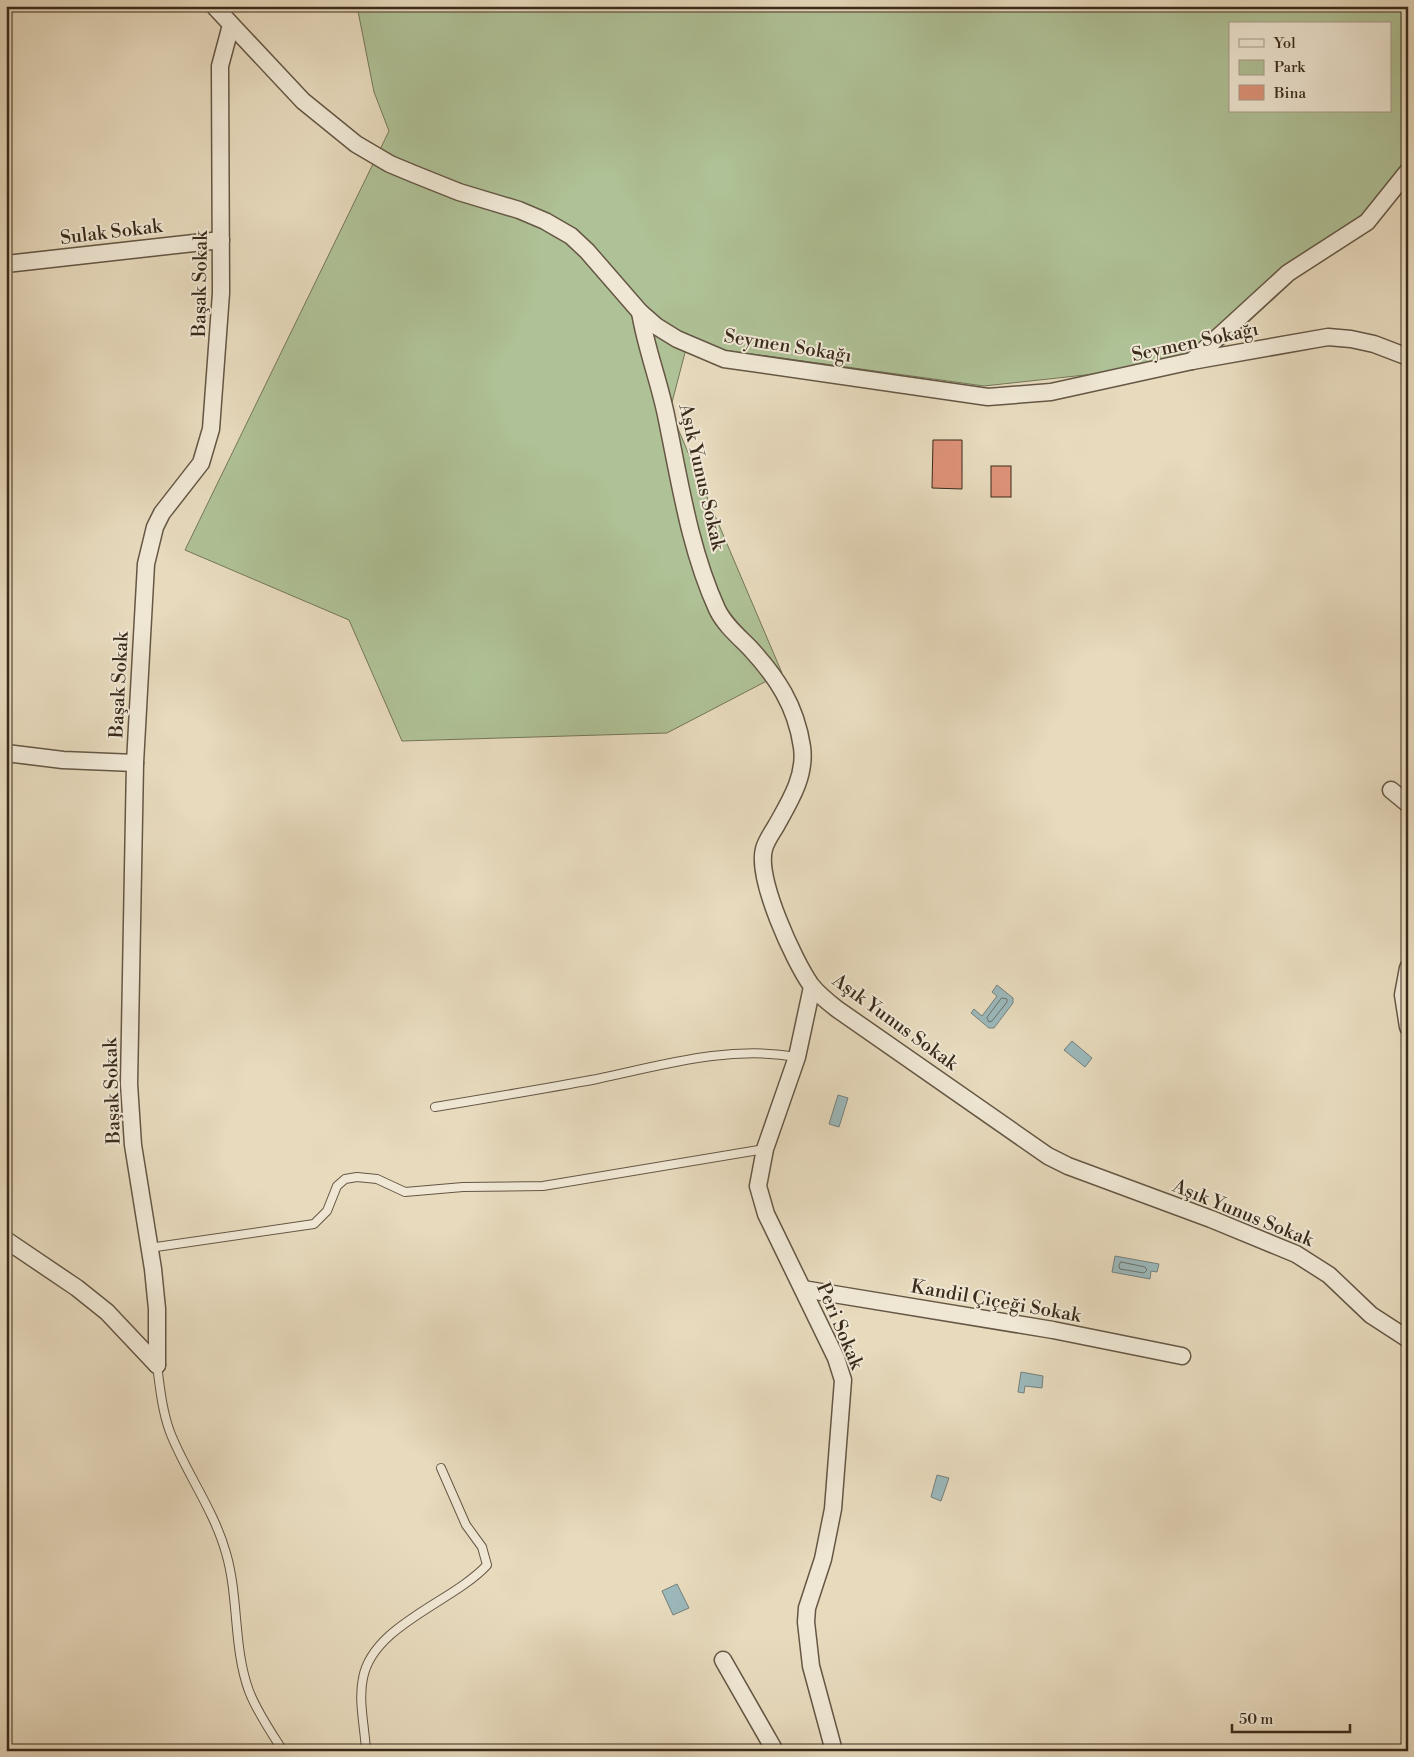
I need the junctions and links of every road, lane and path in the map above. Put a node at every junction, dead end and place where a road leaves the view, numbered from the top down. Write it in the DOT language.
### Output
graph roads {
  1 [pos="214,6"];
  2 [pos="231,25"];
  3 [pos="1408,171"];
  4 [pos="221,240"];
  5 [pos="6,264"];
  6 [pos="640,312"];
  7 [pos="1408,357"];
  8 [pos="1192,361"];
  9 [pos="6,753"];
  10 [pos="135,763"];
  11 [pos="1391,790"];
  12 [pos="1408,804"];
  13 [pos="1408,968"];
  14 [pos="812,987"];
  15 [pos="1408,1027"];
  16 [pos="797,1057"];
  17 [pos="435,1107"];
  18 [pos="765,1149"];
  19 [pos="6,1240"];
  20 [pos="149,1248"];
  21 [pos="803,1289"];
  22 [pos="1408,1339"];
  23 [pos="1182,1356"];
  24 [pos="157,1365"];
  25 [pos="441,1468"];
  26 [pos="723,1660"];
  27 [pos="283,1751"];
  28 [pos="366,1751"];
  29 [pos="775,1751"];
  30 [pos="834,1751"];
  1 -- 2 [label="street, Seymen Sokağı"];
  2 -- 4 [label="street, Başak Sokak"];
  2 -- 6 [label="street, Seymen Sokağı"];
  3 -- 8 [label="street"];
  4 -- 5 [label="street, Sulak Sokak"];
  4 -- 10 [label="street, Başak Sokak"];
  6 -- 8 [label="street, Seymen Sokağı"];
  6 -- 14 [label="street, Aşık Yunus Sokak"];
  7 -- 8 [label="street, Seymen Sokağı"];
  9 -- 10 [label="street"];
  10 -- 20 [label="street, Başak Sokak"];
  11 -- 12 [label="street"];
  13 -- 15 [label="street"];
  14 -- 16 [label="street, Peri Sokak"];
  14 -- 22 [label="street, Aşık Yunus Sokak"];
  16 -- 17 [label="lane"];
  16 -- 18 [label="street, Peri Sokak"];
  18 -- 20 [label="lane"];
  18 -- 21 [label="street, Peri Sokak"];
  19 -- 24 [label="street"];
  20 -- 24 [label="street, Başak Sokak"];
  21 -- 23 [label="street, Kandil Çiçeği Sokak"];
  21 -- 30 [label="street, Peri Sokak"];
  24 -- 27 [label="lane"];
  25 -- 28 [label="lane"];
  26 -- 29 [label="street"];
}
